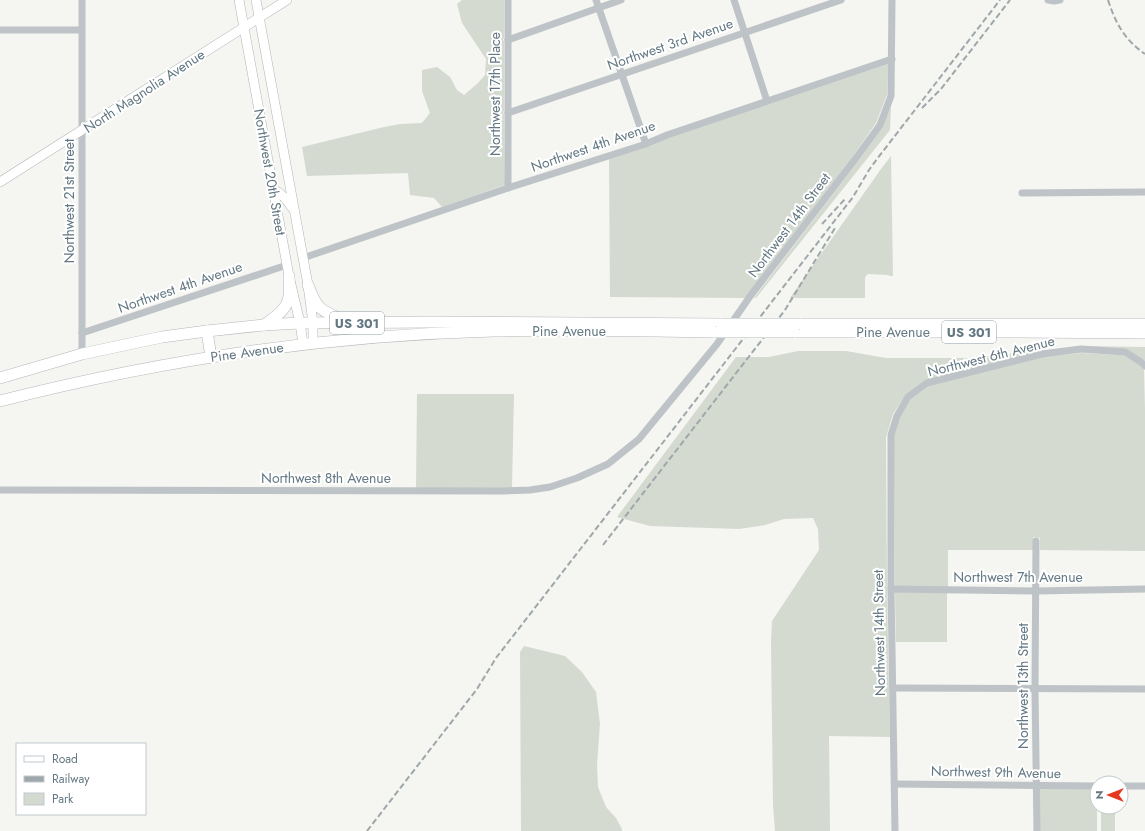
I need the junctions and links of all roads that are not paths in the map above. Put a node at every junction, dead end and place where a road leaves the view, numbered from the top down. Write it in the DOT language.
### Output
graph roads {
  1 [pos="82,0"];
  2 [pos="239,0"];
  3 [pos="256,0"];
  4 [pos="287,0"];
  5 [pos="508,0"];
  6 [pos="596,0"];
  7 [pos="621,0"];
  8 [pos="734,0"];
  9 [pos="841,0"];
  10 [pos="892,0"];
  11 [pos="1048,0"];
  12 [pos="1060,0"];
  13 [pos="598,8"];
  14 [pos="259,18"];
  15 [pos="244,27"];
  16 [pos="0,30"];
  17 [pos="82,30"];
  18 [pos="745,32"];
  19 [pos="508,40"];
  20 [pos="892,59"];
  21 [pos="622,74"];
  22 [pos="767,101"];
  23 [pos="508,113"];
  24 [pos="82,130"];
  25 [pos="646,144"];
  26 [pos="0,182"];
  27 [pos="508,188"];
  28 [pos="274,190"];
  29 [pos="1022,192"];
  30 [pos="1145,192"];
  31 [pos="295,212"];
  32 [pos="303,258"];
  33 [pos="287,265"];
  34 [pos="289,276"];
  35 [pos="308,285"];
  36 [pos="432,322"];
  37 [pos="300,323"];
  38 [pos="313,323"];
  39 [pos="351,323"];
  40 [pos="1145,324"];
  41 [pos="264,325"];
  42 [pos="718,328"];
  43 [pos="797,328"];
  44 [pos="207,331"];
  45 [pos="82,333"];
  46 [pos="1145,333"];
  47 [pos="432,334"];
  48 [pos="308,344"];
  49 [pos="82,354"];
  50 [pos="211,357"];
  51 [pos="1145,366"];
  52 [pos="0,378"];
  53 [pos="0,401"];
  54 [pos="890,435"];
  55 [pos="639,439"];
  56 [pos="0,490"];
  57 [pos="1036,541"];
  58 [pos="891,589"];
  59 [pos="1145,589"];
  60 [pos="1036,591"];
  61 [pos="893,688"];
  62 [pos="1035,689"];
  63 [pos="1145,689"];
  64 [pos="895,784"];
  65 [pos="1036,786"];
  66 [pos="1089,786"];
  67 [pos="1129,786"];
  68 [pos="1145,786"];
  69 [pos="895,831"];
  70 [pos="1037,831"];
  1 -- 17 [label="street, Northwest 21st Street"];
  2 -- 15 [label="main road, Northwest 20th Street"];
  3 -- 14 [label="main road, Northwest 20th Street"];
  4 -- 14 [label="main road, North Magnolia Avenue"];
  5 -- 19 [label="street, Northwest 17th Place"];
  6 -- 13 [label="street"];
  7 -- 13 [label="street"];
  8 -- 18 [label="street"];
  9 -- 18 [label="street, Northwest 3rd Avenue"];
  10 -- 20 [label="street, Northwest 14th Street"];
  11 -- 12 [label="street"];
  13 -- 19 [label="street"];
  13 -- 21 [label="street"];
  14 -- 15 [label="main road, North Magnolia Avenue"];
  14 -- 31 [label="main road, Northwest 20th Street"];
  15 -- 24 [label="main road, North Magnolia Avenue"];
  15 -- 28 [label="main road, Northwest 20th Street"];
  16 -- 17 [label="street"];
  17 -- 24 [label="street, Northwest 21st Street"];
  18 -- 21 [label="street, Northwest 3rd Avenue"];
  18 -- 22 [label="street"];
  19 -- 23 [label="street, Northwest 17th Place"];
  20 -- 22 [label="street, Northwest 4th Avenue"];
  20 -- 55 [label="street, Northwest 14th Street"];
  21 -- 23 [label="street, Northwest 3rd Avenue"];
  21 -- 25 [label="street"];
  22 -- 25 [label="street, Northwest 4th Avenue"];
  23 -- 27 [label="street, Northwest 17th Place"];
  24 -- 26 [label="main road, North Magnolia Avenue"];
  24 -- 45 [label="street, Northwest 21st Street"];
  25 -- 27 [label="street, Northwest 4th Avenue"];
  27 -- 32 [label="street, Northwest 4th Avenue"];
  28 -- 31 [label="main road"];
  28 -- 33 [label="main road, Northwest 20th Street"];
  29 -- 30 [label="street"];
  31 -- 32 [label="main road, Northwest 20th Street"];
  32 -- 35 [label="main road, Northwest 20th Street"];
  33 -- 34 [label="main road, Northwest 20th Street"];
  33 -- 45 [label="street, Northwest 4th Avenue"];
  34 -- 37 [label="main road, Northwest 20th Street"];
  34 -- 41 [label="highway"];
  35 -- 38 [label="main road, Northwest 20th Street"];
  35 -- 39 [label="highway"];
  36 -- 39 [label="highway, Pine Avenue / US 301"];
  36 -- 42 [label="highway, Pine Avenue / US 301"];
  36 -- 47 [label="highway"];
  37 -- 38 [label="highway, Pine Avenue / US 301"];
  37 -- 41 [label="highway, Pine Avenue / US 301"];
  37 -- 48 [label="main road, Northwest 20th Street"];
  38 -- 39 [label="highway, Pine Avenue / US 301"];
  38 -- 48 [label="main road, Northwest 20th Street"];
  40 -- 43 [label="highway, Pine Avenue / US 301"];
  41 -- 44 [label="highway, Pine Avenue / US 301"];
  42 -- 43 [label="highway, Pine Avenue / US 301, bridge"];
  42 -- 47 [label="highway, Pine Avenue / US 301"];
  43 -- 46 [label="highway, Pine Avenue / US 301"];
  44 -- 49 [label="highway, Pine Avenue / US 301"];
  44 -- 50 [label="highway"];
  45 -- 49 [label="street, Northwest 21st Street"];
  47 -- 48 [label="highway, Pine Avenue / US 301"];
  48 -- 50 [label="highway, Pine Avenue / US 301"];
  49 -- 52 [label="highway, Pine Avenue / US 301"];
  50 -- 53 [label="highway, Pine Avenue / US 301"];
  51 -- 54 [label="street, Northwest 6th Avenue"];
  54 -- 58 [label="street, Northwest 14th Street"];
  55 -- 56 [label="street, Northwest 8th Avenue"];
  57 -- 60 [label="street, Northwest 13th Street"];
  58 -- 60 [label="street, Northwest 7th Avenue"];
  58 -- 61 [label="street, Northwest 14th Street"];
  59 -- 60 [label="street, Northwest 7th Avenue"];
  60 -- 62 [label="street, Northwest 13th Street"];
  61 -- 62 [label="street"];
  61 -- 64 [label="street, Northwest 14th Street"];
  62 -- 63 [label="street"];
  62 -- 65 [label="street, Northwest 13th Street"];
  64 -- 65 [label="street, Northwest 9th Avenue"];
  64 -- 69 [label="street, Northwest 14th Street"];
  65 -- 66 [label="street, Northwest 9th Avenue"];
  65 -- 70 [label="street, Northwest 13th Street"];
  67 -- 68 [label="street"];
}
